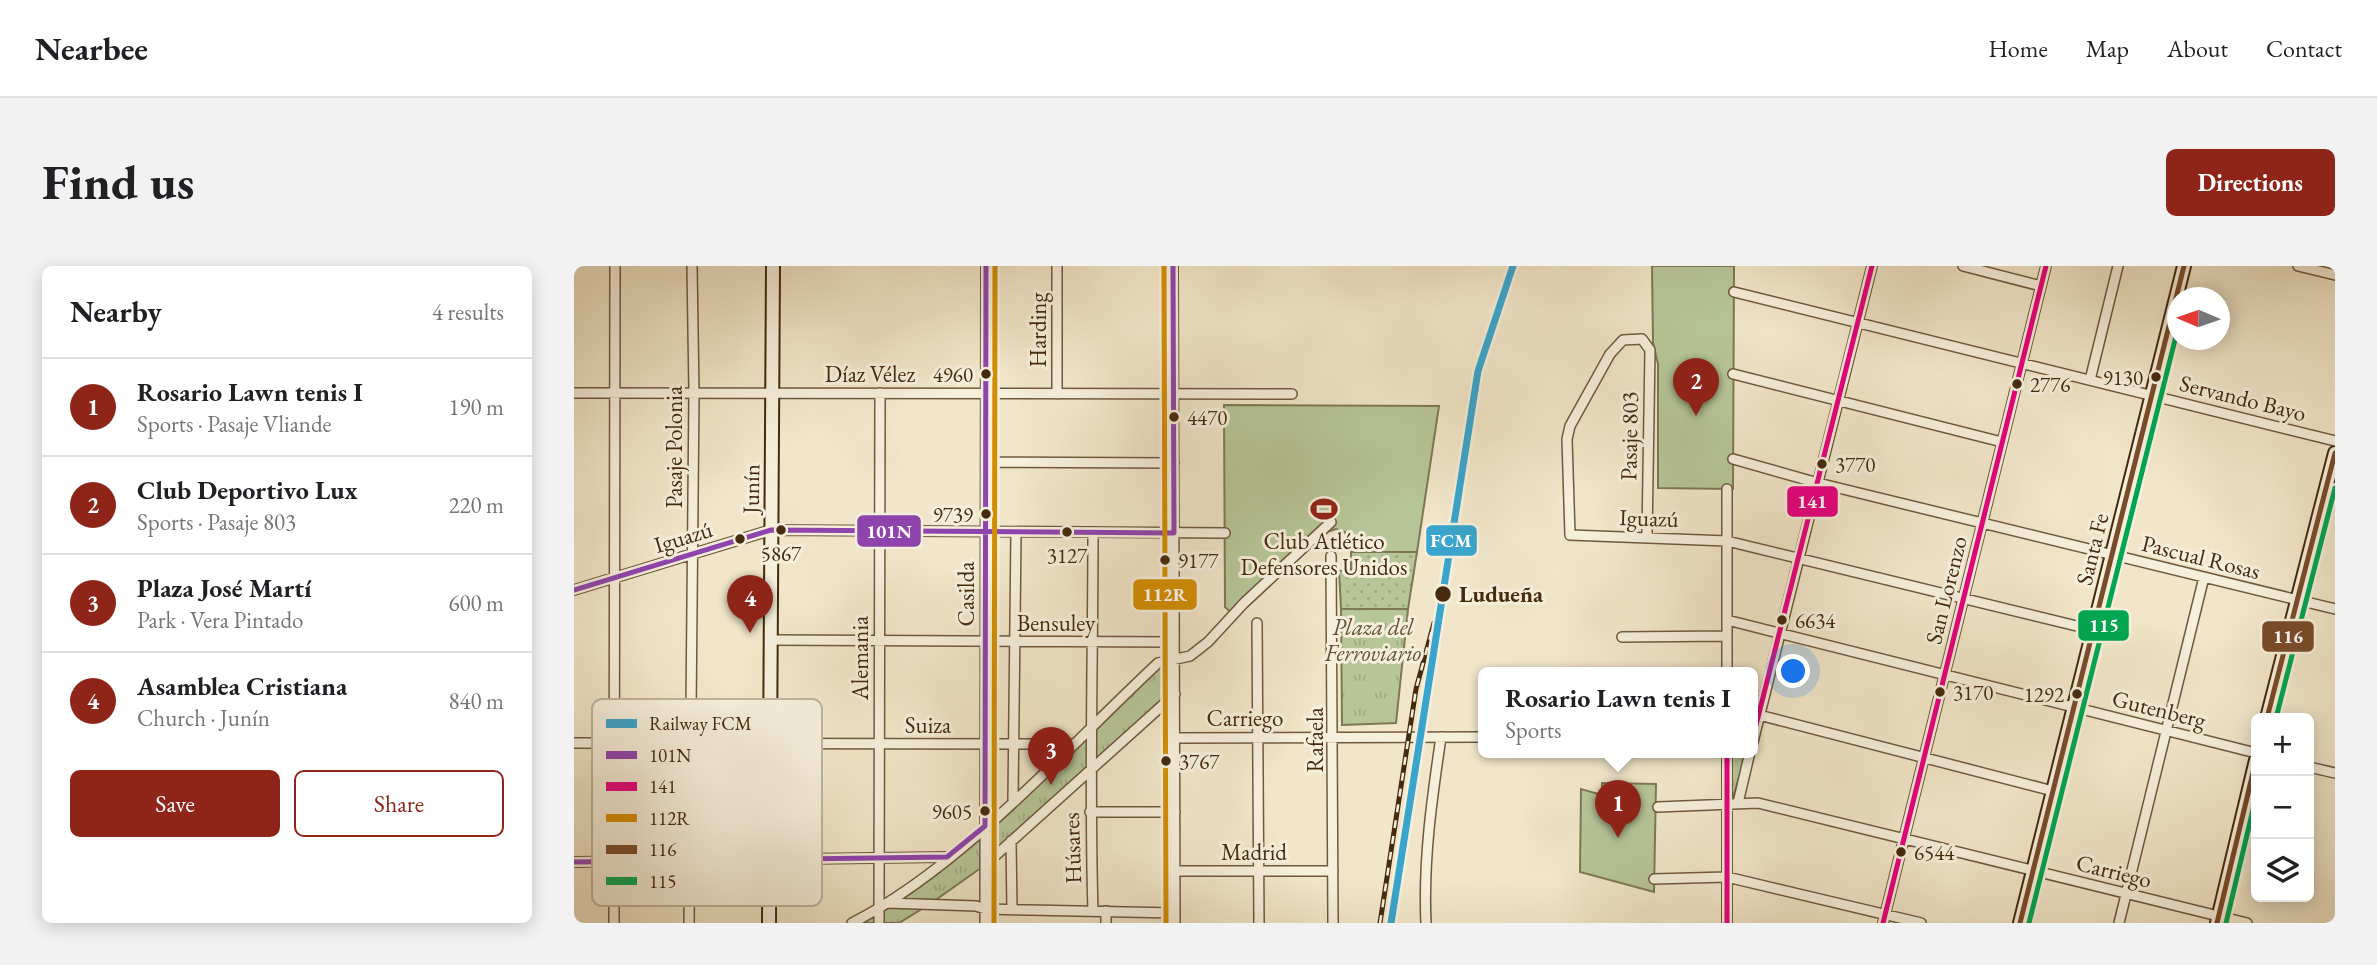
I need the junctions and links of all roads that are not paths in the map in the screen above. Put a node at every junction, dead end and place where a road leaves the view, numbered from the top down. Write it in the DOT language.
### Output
graph roads {
  1 [pos="615,266"];
  2 [pos="692,266"];
  3 [pos="773,266"];
  4 [pos="986,266"];
  5 [pos="1057,266"];
  6 [pos="1173,266"];
  7 [pos="1872,266"];
  8 [pos="1963,266"];
  9 [pos="2046,266"];
  10 [pos="2118,266"];
  11 [pos="2184,266"];
  12 [pos="2298,266"];
  13 [pos="2335,275"];
  14 [pos="2041,286"];
  15 [pos="1734,292"];
  16 [pos="1858,323"];
  17 [pos="2022,363"];
  18 [pos="1733,374"];
  19 [pos="2090,380"];
  20 [pos="574,393"];
  21 [pos="615,393"];
  22 [pos="694,393"];
  23 [pos="773,393"];
  24 [pos="880,393"];
  25 [pos="986,394"];
  26 [pos="1058,394"];
  27 [pos="1174,394"];
  28 [pos="1292,394"];
  29 [pos="2152,396"];
  30 [pos="1838,402"];
  31 [pos="2335,441"];
  32 [pos="2002,442"];
  33 [pos="2335,453"];
  34 [pos="1733,459"];
  35 [pos="986,462"];
  36 [pos="1174,463"];
  37 [pos="1818,483"];
  38 [pos="1727,489"];
  39 [pos="1331,522"];
  40 [pos="1982,523"];
  41 [pos="771,530"];
  42 [pos="880,530"];
  43 [pos="985,531"];
  44 [pos="1016,532"];
  45 [pos="1093,533"];
  46 [pos="1174,533"];
  47 [pos="1225,533"];
  48 [pos="1570,535"];
  49 [pos="1647,536"];
  50 [pos="1727,541"];
  51 [pos="693,555"];
  52 [pos="2112,555"];
  53 [pos="1331,556"];
  54 [pos="1799,559"];
  55 [pos="2204,577"];
  56 [pos="613,578"];
  57 [pos="574,590"];
  58 [pos="1964,598"];
  59 [pos="2298,600"];
  60 [pos="2335,609"];
  61 [pos="1727,620"];
  62 [pos="1257,622"];
  63 [pos="2094,630"];
  64 [pos="1780,634"];
  65 [pos="1727,636"];
  66 [pos="1622,637"];
  67 [pos="770,640"];
  68 [pos="1016,641"];
  69 [pos="880,642"];
  70 [pos="985,642"];
  71 [pos="1093,642"];
  72 [pos="1174,642"];
  73 [pos="1176,660"];
  74 [pos="1727,667"];
  75 [pos="1944,675"];
  76 [pos="1175,694"];
  77 [pos="615,699"];
  78 [pos="691,699"];
  79 [pos="769,699"];
  80 [pos="2074,708"];
  81 [pos="2268,713"];
  82 [pos="1759,715"];
  83 [pos="1758,719"];
  84 [pos="1093,723"];
  85 [pos="2167,731"];
  86 [pos="1259,737"];
  87 [pos="1335,737"];
  88 [pos="1441,737"];
  89 [pos="1478,737"];
  90 [pos="1175,738"];
  91 [pos="574,743"];
  92 [pos="592,743"];
  93 [pos="822,744"];
  94 [pos="879,744"];
  95 [pos="985,744"];
  96 [pos="1013,744"];
  97 [pos="1072,744"];
  98 [pos="2251,752"];
  99 [pos="1727,758"];
  100 [pos="1749,758"];
  101 [pos="1924,758"];
  102 [pos="2314,767"];
  103 [pos="1089,769"];
  104 [pos="2335,773"];
  105 [pos="2252,776"];
  106 [pos="2053,791"];
  107 [pos="1013,800"];
  108 [pos="1738,803"];
  109 [pos="1727,805"];
  110 [pos="1658,807"];
  111 [pos="1090,811"];
  112 [pos="1175,812"];
  113 [pos="985,826"];
  114 [pos="1903,839"];
  115 [pos="1011,841"];
  116 [pos="879,858"];
  117 [pos="947,858"];
  118 [pos="822,859"];
  119 [pos="574,862"];
  120 [pos="592,862"];
  121 [pos="985,865"];
  122 [pos="1175,871"];
  123 [pos="1259,871"];
  124 [pos="1333,871"];
  125 [pos="2034,871"];
  126 [pos="1727,877"];
  127 [pos="1654,879"];
  128 [pos="2127,894"];
  129 [pos="888,903"];
  130 [pos="878,909"];
  131 [pos="985,909"];
  132 [pos="1012,910"];
  133 [pos="1040,910"];
  134 [pos="1093,911"];
  135 [pos="1106,911"];
  136 [pos="1175,918"];
  137 [pos="1884,918"];
  138 [pos="2218,920"];
  139 [pos="852,923"];
  140 [pos="878,923"];
  141 [pos="985,923"];
  142 [pos="1040,923"];
  143 [pos="1106,923"];
  144 [pos="1259,923"];
  145 [pos="1333,923"];
  146 [pos="1426,923"];
  147 [pos="1727,923"];
  148 [pos="1921,923"];
  149 [pos="2021,923"];
  150 [pos="2119,923"];
  151 [pos="2247,923"];
  1 -- 21 [label="street"];
  2 -- 22 [label="street, Pasaje Polonia"];
  3 -- 23 [label="main road, Junín"];
  4 -- 25 [label="street, Casilda"];
  5 -- 26 [label="street, Harding"];
  6 -- 27 [label="street"];
  7 -- 16 [label="street"];
  8 -- 14 [label="street"];
  9 -- 14 [label="street, San Lorenzo"];
  10 -- 19 [label="street"];
  11 -- 29 [label="main road, Santa Fe"];
  12 -- 13 [label="street"];
  14 -- 17 [label="street, San Lorenzo"];
  15 -- 16 [label="street, Servando Bayo"];
  16 -- 17 [label="street, Servando Bayo"];
  16 -- 30 [label="street"];
  17 -- 19 [label="street, Servando Bayo"];
  17 -- 32 [label="street, San Lorenzo"];
  18 -- 30 [label="street"];
  19 -- 29 [label="street, Servando Bayo"];
  20 -- 21 [label="street, Díaz Vélez"];
  21 -- 22 [label="street, Díaz Vélez"];
  21 -- 56 [label="street"];
  22 -- 23 [label="street, Díaz Vélez"];
  22 -- 51 [label="street, Pasaje Polonia"];
  23 -- 24 [label="street, Díaz Vélez"];
  23 -- 41 [label="main road, Junín"];
  24 -- 25 [label="street, Díaz Vélez"];
  24 -- 42 [label="street, Alemania"];
  25 -- 26 [label="street, Díaz Vélez"];
  25 -- 35 [label="street, Casilda"];
  26 -- 27 [label="street, Díaz Vélez"];
  27 -- 28 [label="street, Díaz Vélez"];
  27 -- 36 [label="street"];
  29 -- 31 [label="street, Servando Bayo"];
  29 -- 52 [label="main road, Santa Fe"];
  30 -- 32 [label="street"];
  30 -- 37 [label="street"];
  32 -- 40 [label="street, San Lorenzo"];
  33 -- 59 [label="main road"];
  34 -- 37 [label="street, Pascual Rosas"];
  35 -- 36 [label="street"];
  35 -- 43 [label="street, Casilda"];
  36 -- 46 [label="street"];
  37 -- 40 [label="street, Pascual Rosas"];
  37 -- 54 [label="street"];
  38 -- 50 [label="street"];
  39 -- 73 [label="street"];
  40 -- 52 [label="street, Pascual Rosas"];
  40 -- 58 [label="street, San Lorenzo"];
  41 -- 42 [label="street, Iguazú"];
  41 -- 51 [label="street, Iguazú"];
  41 -- 67 [label="main road, Junín"];
  42 -- 43 [label="street, Iguazú"];
  42 -- 69 [label="street, Alemania"];
  43 -- 44 [label="street, Iguazú"];
  43 -- 70 [label="street, Casilda"];
  44 -- 45 [label="street, Iguazú"];
  44 -- 68 [label="street"];
  45 -- 46 [label="street, Iguazú"];
  45 -- 71 [label="street, Húsares"];
  46 -- 47 [label="street, Iguazú"];
  46 -- 72 [label="street"];
  48 -- 49 [label="street, Iguazú"];
  48 -- 49 [label="street, Pasaje 803"];
  49 -- 50 [label="street, Iguazú"];
  50 -- 54 [label="street, Iguazú"];
  50 -- 61 [label="street"];
  51 -- 56 [label="street, Iguazú"];
  51 -- 78 [label="street, Pasaje Polonia"];
  52 -- 55 [label="street, Pascual Rosas"];
  52 -- 63 [label="main road, Santa Fe"];
  53 -- 87 [label="street, Rafaela"];
  54 -- 58 [label="street, Iguazú"];
  54 -- 64 [label="street"];
  55 -- 59 [label="street, Pascual Rosas"];
  55 -- 85 [label="street"];
  56 -- 57 [label="street, Iguazú"];
  56 -- 77 [label="street"];
  58 -- 63 [label="street, Iguazú"];
  58 -- 75 [label="street, San Lorenzo"];
  59 -- 60 [label="street, Pascual Rosas"];
  59 -- 81 [label="main road"];
  61 -- 64 [label="street, Gutenberg"];
  61 -- 65 [label="street"];
  62 -- 86 [label="street"];
  63 -- 80 [label="main road, Santa Fe"];
  64 -- 75 [label="street, Gutenberg"];
  64 -- 82 [label="street"];
  65 -- 66 [label="street"];
  65 -- 74 [label="street"];
  67 -- 69 [label="street, Bensuley"];
  67 -- 79 [label="main road, Junín"];
  68 -- 70 [label="street, Bensuley"];
  68 -- 71 [label="street, Bensuley"];
  68 -- 96 [label="street"];
  69 -- 70 [label="street, Bensuley"];
  69 -- 94 [label="street, Alemania"];
  70 -- 95 [label="street, Casilda"];
  71 -- 72 [label="street, Bensuley"];
  71 -- 84 [label="street, Húsares"];
  72 -- 73 [label="street"];
  73 -- 76 [label="street"];
  73 -- 84 [label="street"];
  75 -- 80 [label="street, Gutenberg"];
  75 -- 101 [label="street, San Lorenzo"];
  76 -- 90 [label="street"];
  76 -- 103 [label="street"];
  80 -- 85 [label="street, Gutenberg"];
  80 -- 106 [label="main road, Santa Fe"];
  82 -- 83 [label="street"];
  82 -- 101 [label="street"];
  84 -- 97 [label="street"];
  84 -- 103 [label="street, Húsares"];
  85 -- 98 [label="street, Gutenberg"];
  85 -- 128 [label="street"];
  86 -- 87 [label="street, Carriego"];
  86 -- 90 [label="street, Carriego"];
  86 -- 123 [label="street"];
  87 -- 88 [label="street, Carriego"];
  87 -- 124 [label="street, Rafaela"];
  88 -- 89 [label="street, Carriego"];
  88 -- 146 [label="street"];
  90 -- 112 [label="street"];
  91 -- 92 [label="street, Suiza"];
  93 -- 94 [label="street, Suiza"];
  94 -- 95 [label="street, Suiza"];
  94 -- 116 [label="street, Alemania"];
  95 -- 96 [label="street, Suiza"];
  95 -- 113 [label="street, Casilda"];
  96 -- 97 [label="street, Suiza"];
  96 -- 107 [label="street"];
  97 -- 107 [label="street"];
  99 -- 109 [label="street"];
  100 -- 108 [label="street"];
  101 -- 106 [label="street"];
  101 -- 114 [label="street, San Lorenzo"];
  102 -- 104 [label="street"];
  103 -- 111 [label="street, Húsares"];
  103 -- 115 [label="street"];
  105 -- 138 [label="main road"];
  106 -- 125 [label="main road, Santa Fe"];
  107 -- 113 [label="street"];
  108 -- 109 [label="street, Carriego"];
  108 -- 114 [label="street, Carriego"];
  109 -- 110 [label="street, Carriego"];
  109 -- 126 [label="street"];
  111 -- 112 [label="street"];
  111 -- 134 [label="street, Húsares"];
  112 -- 122 [label="street"];
  113 -- 117 [label="street"];
  113 -- 121 [label="street, Casilda"];
  114 -- 125 [label="street, Carriego"];
  114 -- 137 [label="street, San Lorenzo"];
  115 -- 121 [label="street"];
  115 -- 132 [label="street"];
  116 -- 117 [label="street"];
  116 -- 118 [label="street"];
  116 -- 130 [label="street, Alemania"];
  117 -- 129 [label="street"];
  119 -- 120 [label="street"];
  121 -- 131 [label="street, Casilda"];
  122 -- 123 [label="street, Madrid"];
  122 -- 136 [label="street"];
  123 -- 124 [label="street, Madrid"];
  123 -- 144 [label="street"];
  124 -- 145 [label="street, Rafaela"];
  125 -- 128 [label="street, Carriego"];
  125 -- 149 [label="main road, Santa Fe"];
  126 -- 127 [label="street"];
  126 -- 137 [label="street"];
  126 -- 147 [label="street"];
  128 -- 138 [label="street, Carriego"];
  128 -- 150 [label="street"];
  129 -- 130 [label="street"];
  129 -- 131 [label="street"];
  130 -- 139 [label="street"];
  130 -- 140 [label="street, Alemania"];
  131 -- 132 [label="street"];
  131 -- 141 [label="street, Casilda"];
  132 -- 133 [label="street"];
  133 -- 134 [label="street"];
  133 -- 142 [label="street"];
  134 -- 135 [label="street"];
  135 -- 136 [label="street"];
  135 -- 143 [label="street, Húsares"];
  137 -- 148 [label="street"];
  138 -- 151 [label="street, Carriego"];
}
